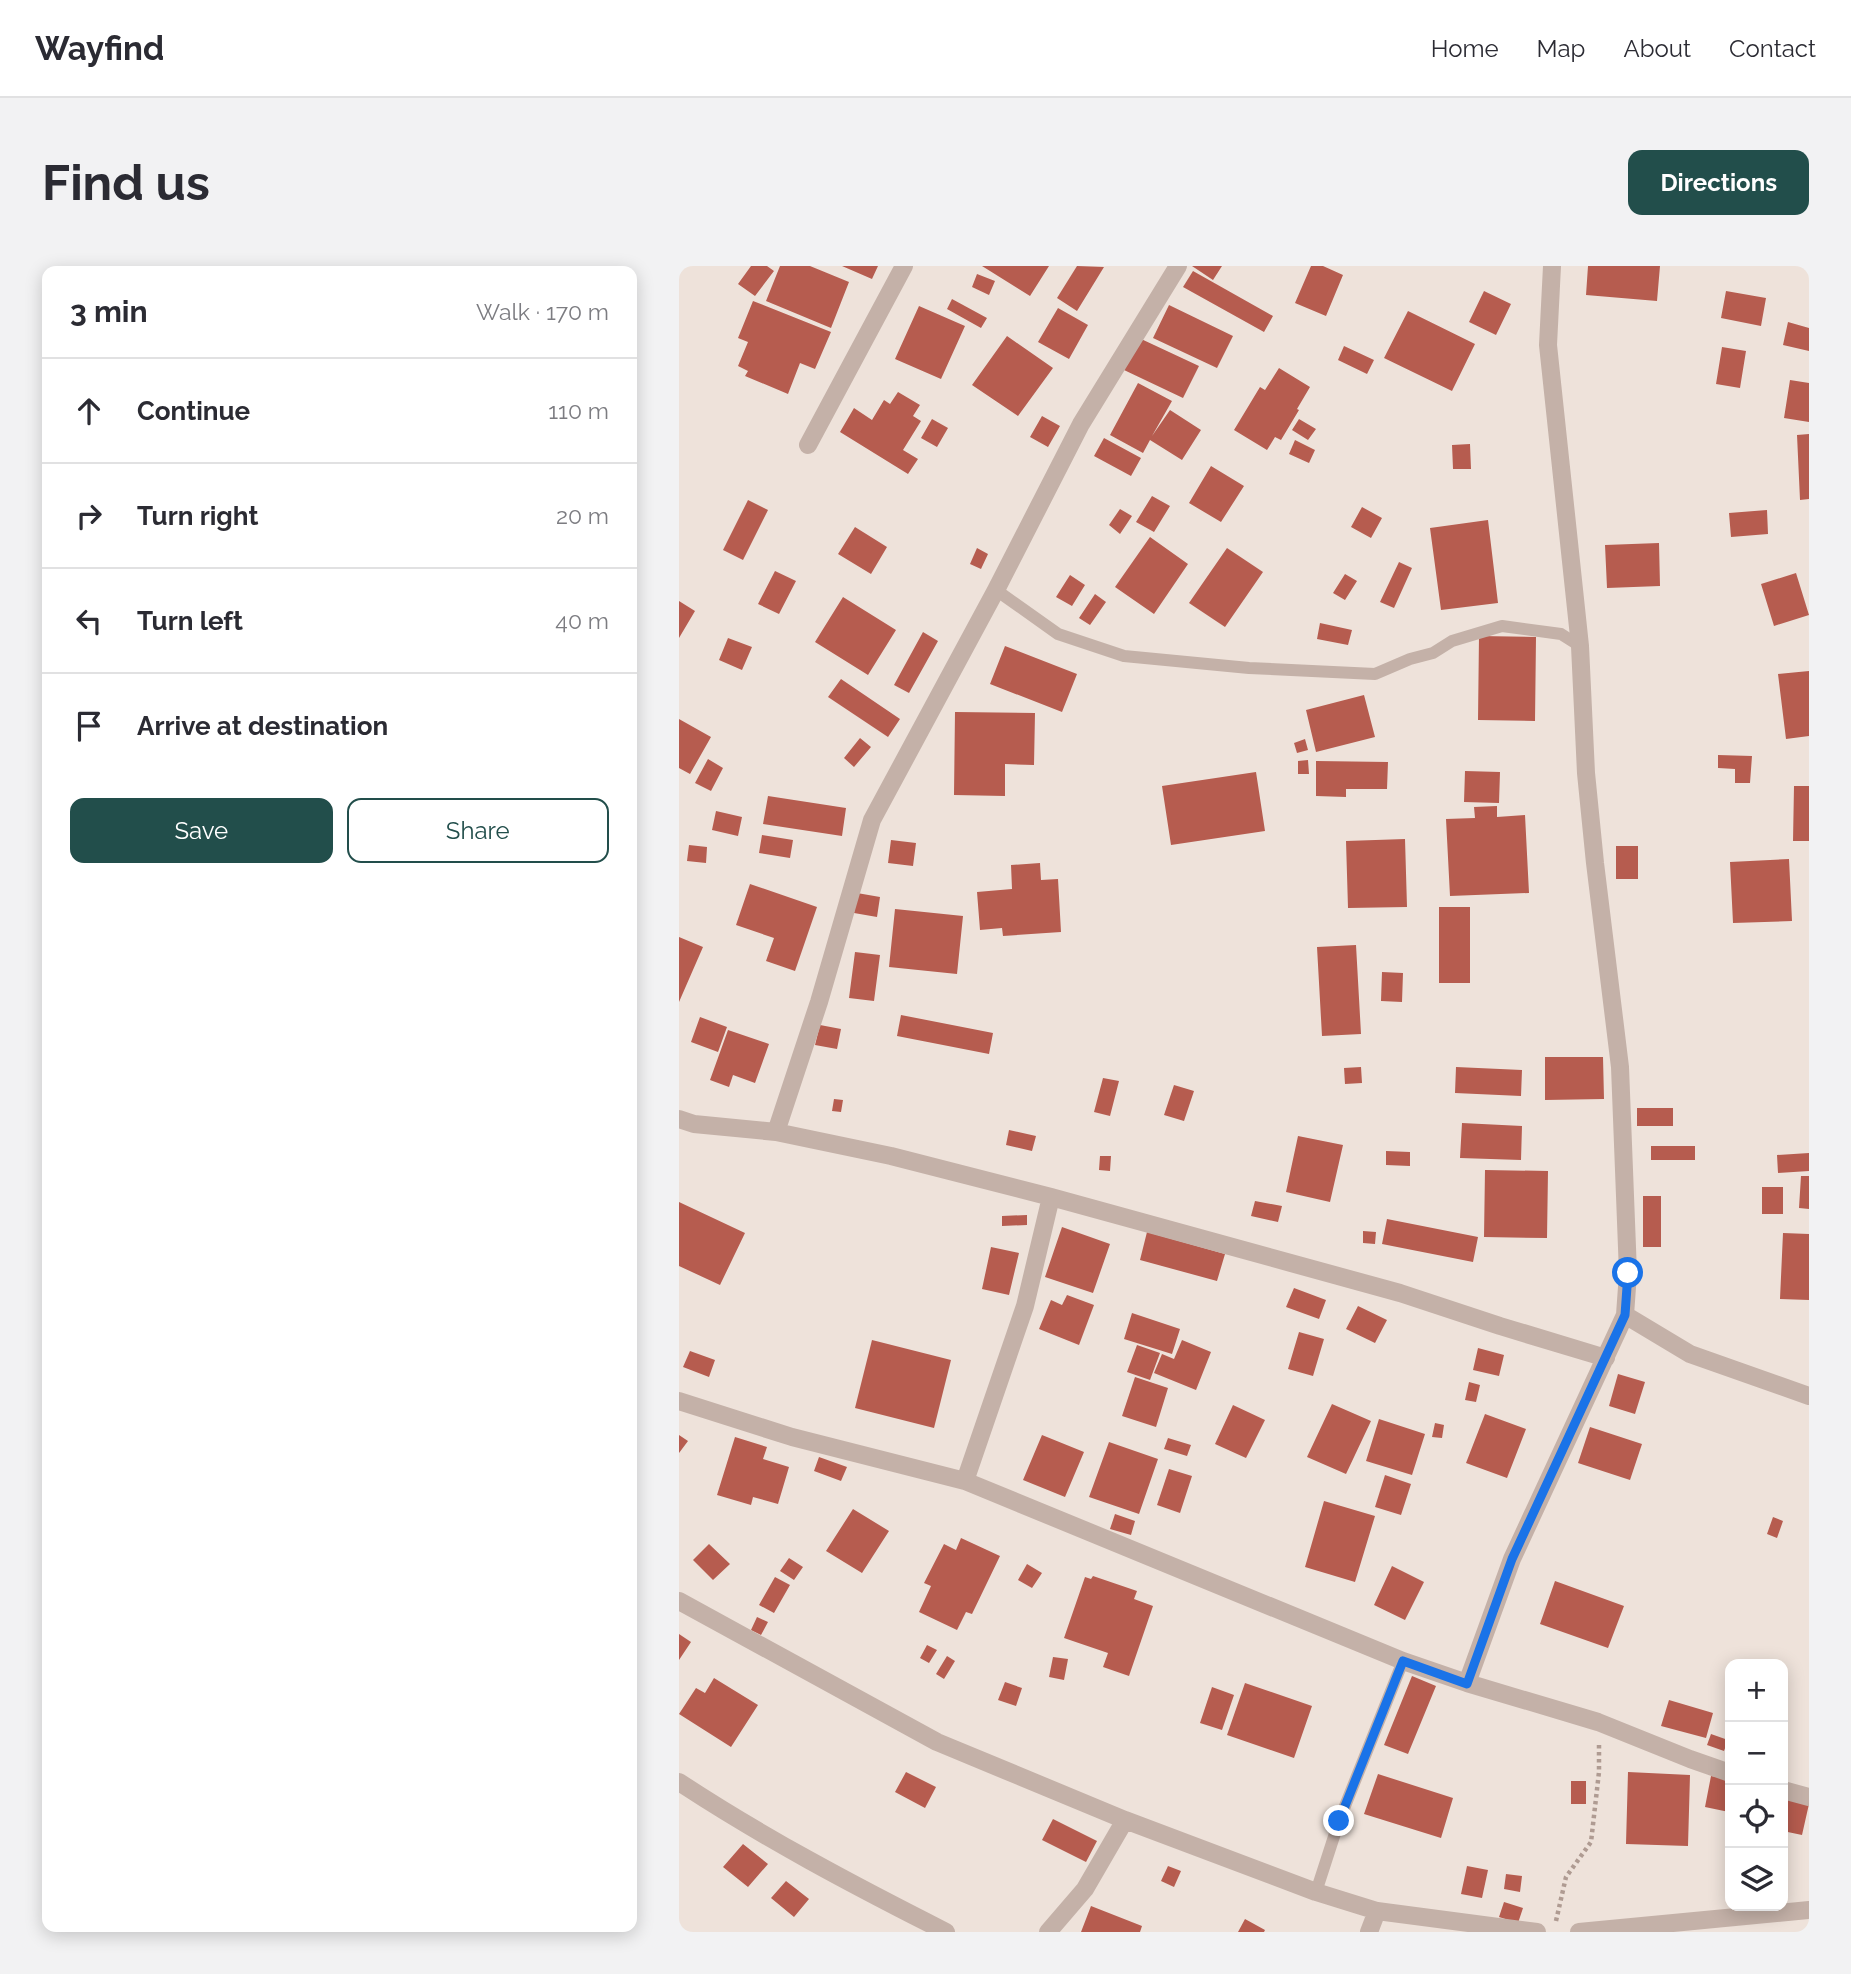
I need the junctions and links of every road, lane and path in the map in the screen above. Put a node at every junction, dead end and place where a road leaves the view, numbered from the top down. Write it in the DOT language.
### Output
graph roads {
  1 [pos="905,266"];
  2 [pos="1178,266"];
  3 [pos="1552,266"];
  4 [pos="808,444"];
  5 [pos="996,590"];
  6 [pos="1580,646"];
  7 [pos="679,1119"];
  8 [pos="776,1132"];
  9 [pos="1051,1197"];
  10 [pos="1625,1315"];
  11 [pos="1606,1358"];
  12 [pos="1809,1396"];
  13 [pos="679,1401"];
  14 [pos="965,1481"];
  15 [pos="679,1601"];
  16 [pos="1403,1661"];
  17 [pos="1467,1684"];
  18 [pos="1598,1722"];
  19 [pos="1725,1771"];
  20 [pos="679,1783"];
  21 [pos="1788,1791"];
  22 [pos="1809,1797"];
  23 [pos="1125,1820"];
  24 [pos="1316,1892"];
  25 [pos="1809,1910"];
  26 [pos="1377,1911"];
  27 [pos="946,1932"];
  28 [pos="1048,1932"];
  29 [pos="1369,1932"];
  30 [pos="1537,1932"];
  31 [pos="1554,1932"];
  32 [pos="1579,1932"];
  1 -- 4 [label="street"];
  2 -- 5 [label="street"];
  3 -- 6 [label="street"];
  5 -- 6 [label="lane"];
  5 -- 8 [label="street"];
  6 -- 10 [label="street"];
  7 -- 8 [label="street"];
  8 -- 9 [label="street"];
  9 -- 11 [label="street"];
  9 -- 14 [label="street"];
  10 -- 11 [label="street"];
  10 -- 12 [label="street"];
  11 -- 17 [label="street"];
  13 -- 14 [label="street"];
  14 -- 16 [label="street"];
  15 -- 23 [label="street"];
  16 -- 17 [label="street"];
  16 -- 24 [label="lane"];
  17 -- 18 [label="street"];
  18 -- 19 [label="street"];
  18 -- 31 [label="path"];
  20 -- 27 [label="street"];
  21 -- 22 [label="street"];
  23 -- 24 [label="street"];
  23 -- 28 [label="street"];
  24 -- 26 [label="street"];
  25 -- 32 [label="street"];
  26 -- 29 [label="street"];
  26 -- 30 [label="street"];
}
